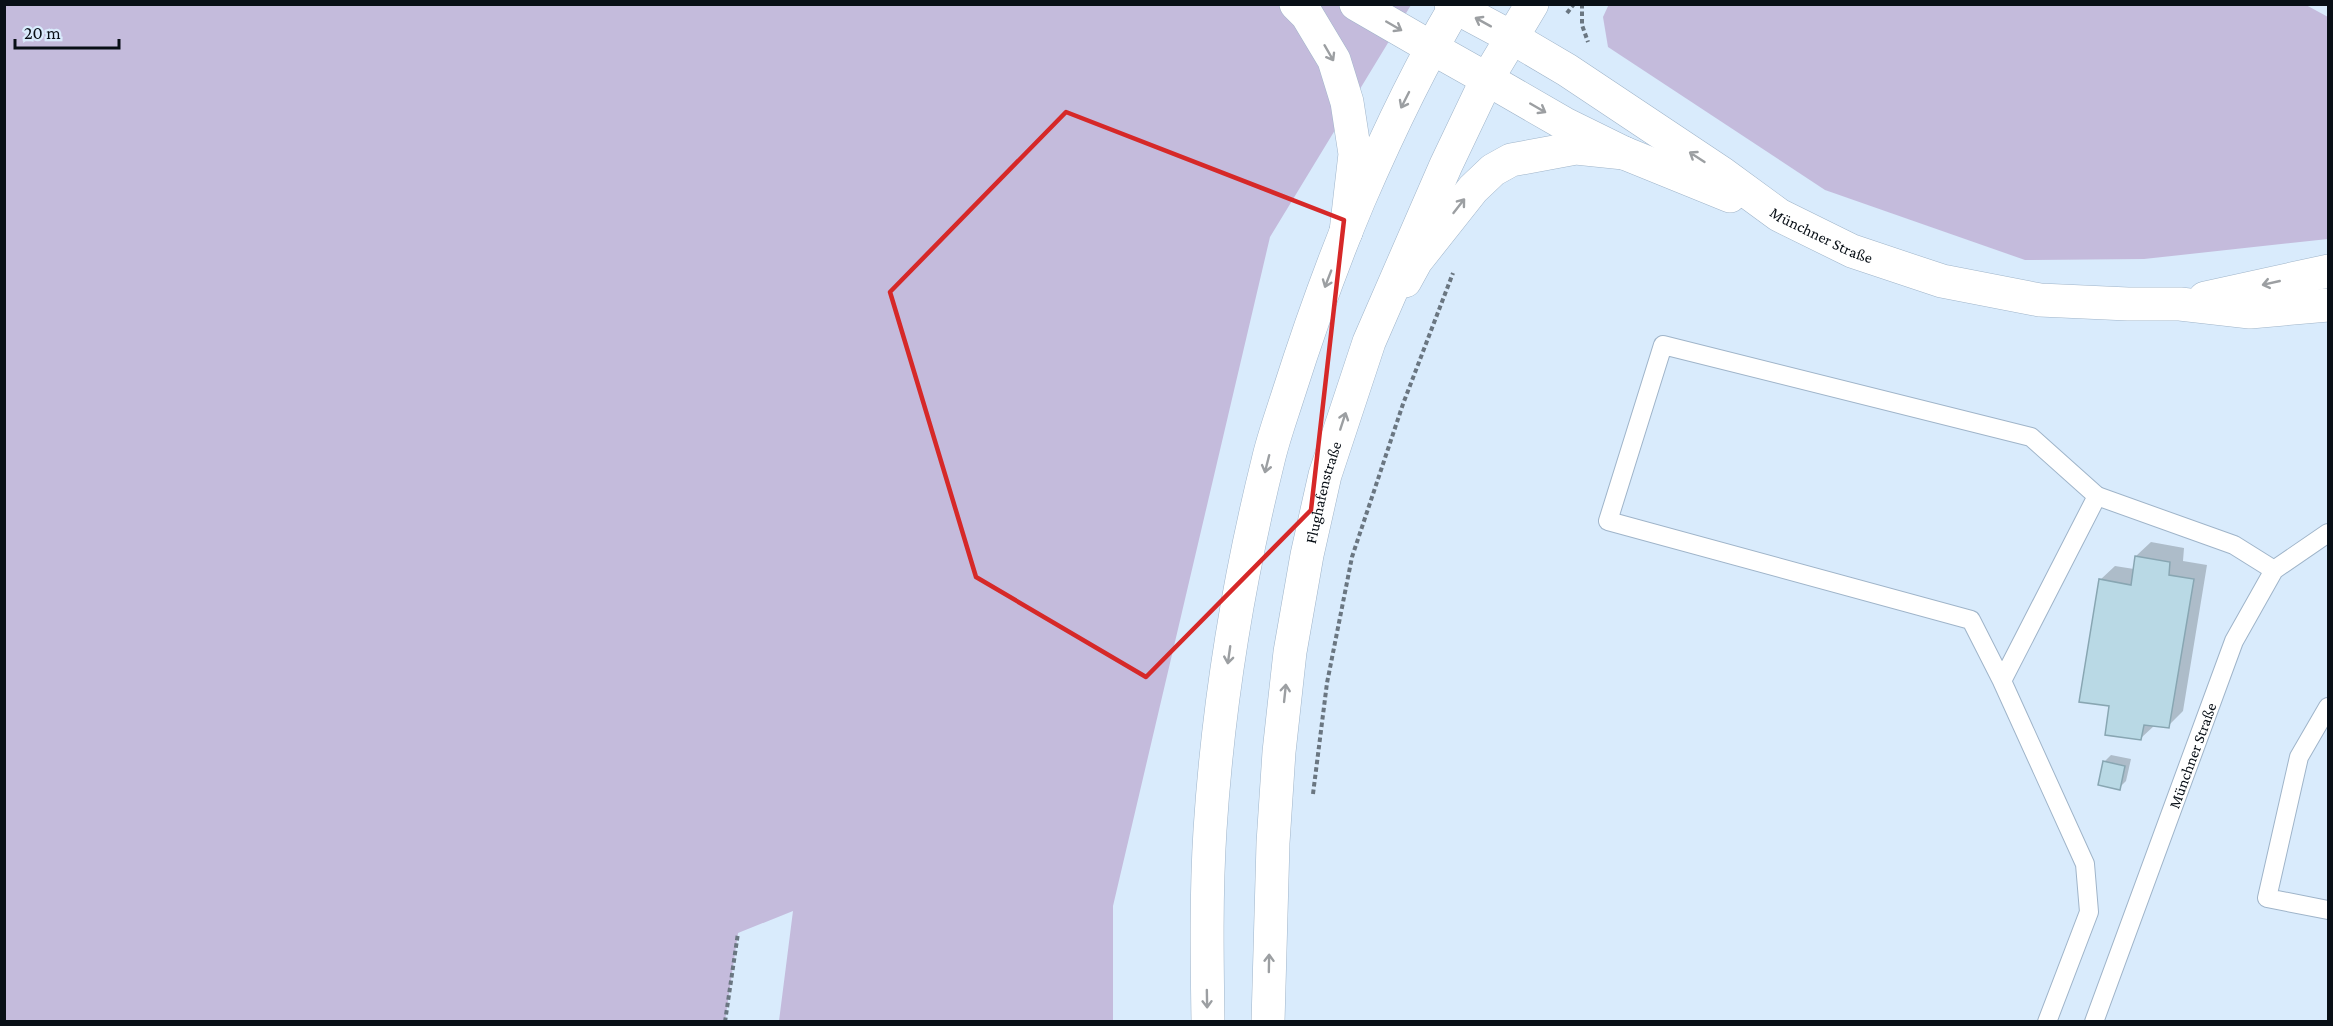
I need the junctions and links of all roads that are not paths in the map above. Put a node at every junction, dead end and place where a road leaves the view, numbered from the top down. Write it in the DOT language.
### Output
graph roads {
  1 [pos="1296,4"];
  2 [pos="1356,4"];
  3 [pos="1532,4"];
  4 [pos="1454,5"];
  5 [pos="1511,37"];
  6 [pos="1432,48"];
  7 [pos="1487,79"];
  8 [pos="1624,153"];
  9 [pos="1779,215"];
  10 [pos="1346,232"];
  11 [pos="2328,271"];
  12 [pos="2180,304"];
  13 [pos="2328,305"];
  14 [pos="1369,342"];
  15 [pos="2097,496"];
  16 [pos="2328,533"];
  17 [pos="2274,570"];
  18 [pos="2002,681"];
  19 [pos="2328,707"];
  20 [pos="2328,910"];
  21 [pos="2097,1015"];
  22 [pos="1208,1022"];
  23 [pos="1268,1022"];
  24 [pos="2047,1022"];
  1 -- 10 [label="main road, one-way"];
  2 -- 6 [label="main road, one-way"];
  3 -- 5 [label="main road, Flughafenstraße"];
  5 -- 4 [label="main road, Münchner Straße, one-way"];
  4 -- 6 [label="main road"];
  5 -- 7 [label="main road, Flughafenstraße"];
  9 -- 5 [label="main road, Münchner Straße, one-way"];
  6 -- 7 [label="main road"];
  6 -- 10 [label="main road, one-way"];
  7 -- 8 [label="main road, one-way"];
  7 -- 14 [label="main road, Flughafenstraße"];
  8 -- 9 [label="main road"];
  14 -- 8 [label="main road, one-way"];
  9 -- 12 [label="main road, Münchner Straße"];
  10 -- 22 [label="main road, one-way"];
  11 -- 12 [label="main road, Münchner Straße, one-way"];
  12 -- 13 [label="main road, Münchner Straße"];
  23 -- 14 [label="main road, Flughafenstraße, one-way"];
  15 -- 17 [label="lane"];
  15 -- 18 [label="lane"];
  15 -- 18 [label="lane"];
  16 -- 17 [label="lane, Münchner Straße"];
  17 -- 21 [label="lane, Münchner Straße"];
  18 -- 24 [label="lane"];
  19 -- 20 [label="lane"];
}
